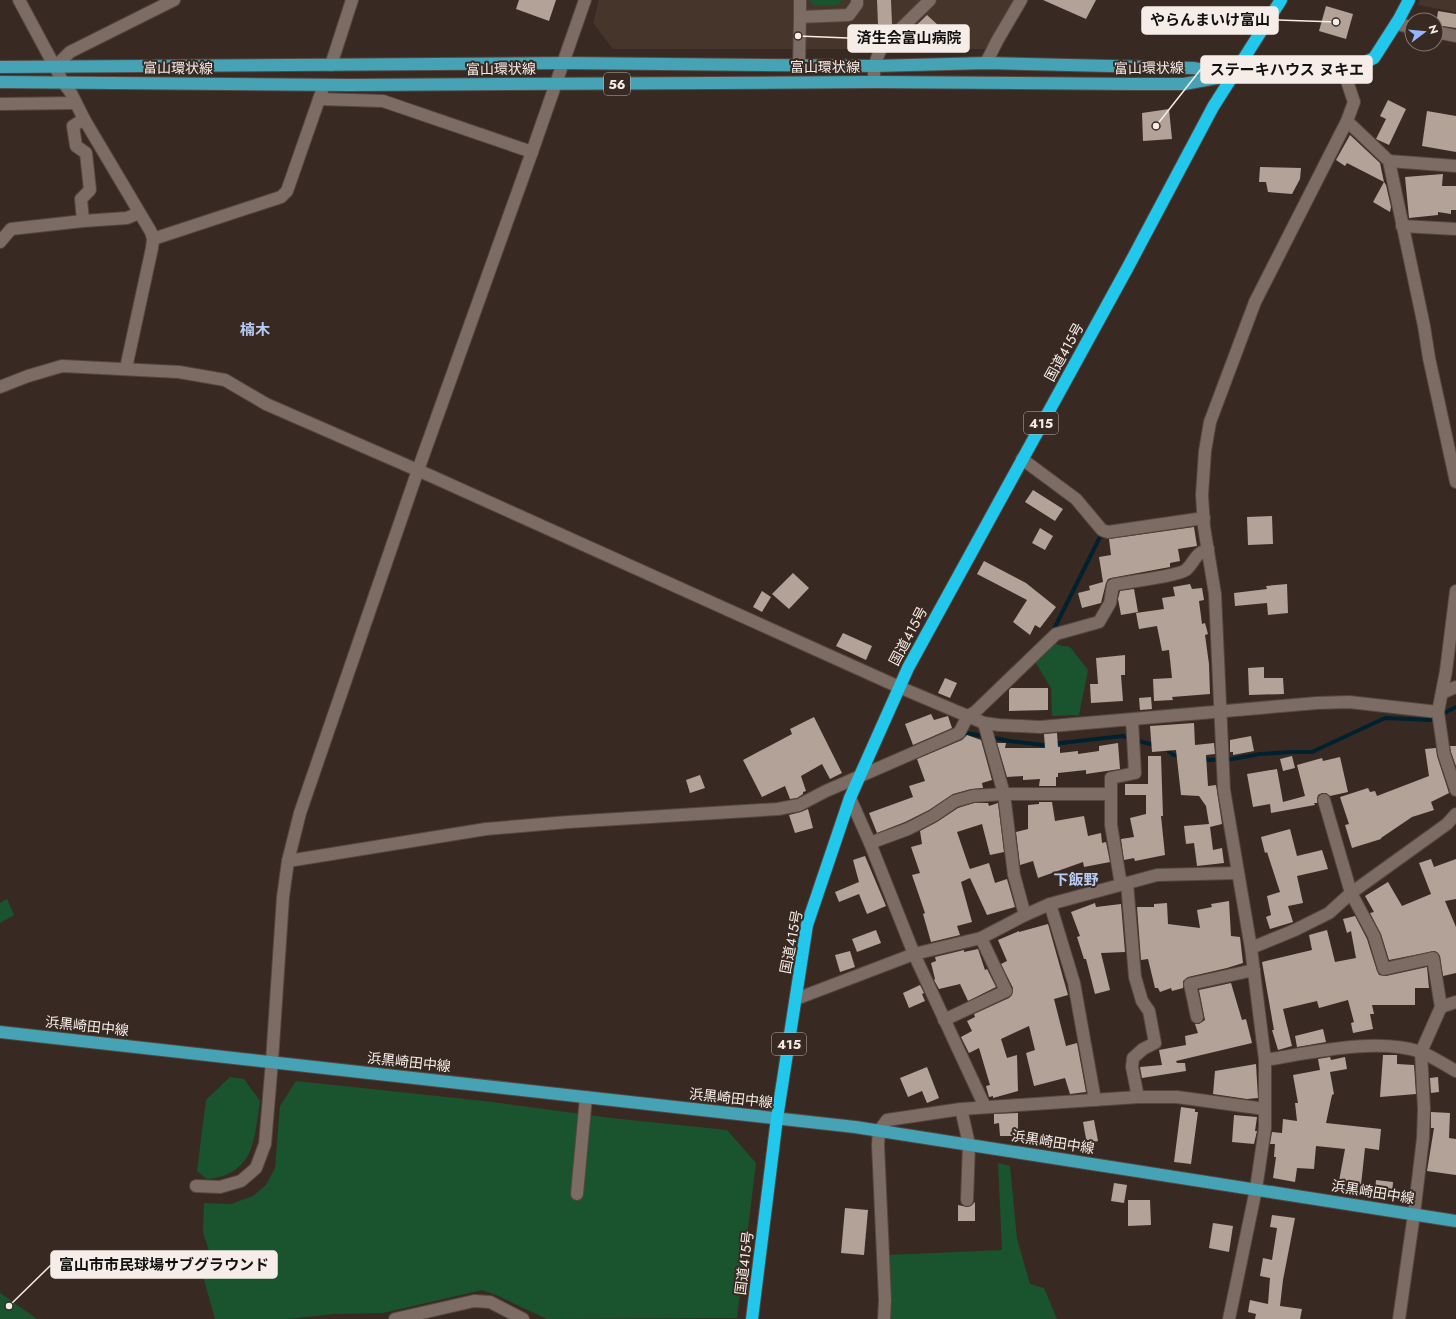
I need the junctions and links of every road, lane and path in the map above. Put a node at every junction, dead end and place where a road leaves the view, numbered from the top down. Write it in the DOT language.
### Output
graph roads {
  1 [pos="19,0"];
  2 [pos="174,0"];
  3 [pos="352,0"];
  4 [pos="585,0"];
  5 [pos="800,0"];
  6 [pos="857,0"];
  7 [pos="930,0"];
  8 [pos="1020,0"];
  9 [pos="1272,0"];
  10 [pos="1281,0"];
  11 [pos="1409,0"];
  12 [pos="800,17"];
  13 [pos="1396,24"];
  14 [pos="1404,26"];
  15 [pos="1262,29"];
  16 [pos="1444,34"];
  17 [pos="1456,36"];
  18 [pos="564,63"];
  19 [pos="986,64"];
  20 [pos="331,65"];
  21 [pos="799,66"];
  22 [pos="874,66"];
  23 [pos="0,67"];
  24 [pos="55,67"];
  25 [pos="1344,72"];
  26 [pos="1233,75"];
  27 [pos="0,82"];
  28 [pos="63,82"];
  29 [pos="874,82"];
  30 [pos="556,83"];
  31 [pos="324,85"];
  32 [pos="320,99"];
  33 [pos="76,103"];
  34 [pos="0,104"];
  35 [pos="84,119"];
  36 [pos="1346,121"];
  37 [pos="532,152"];
  38 [pos="1388,161"];
  39 [pos="1456,166"];
  40 [pos="139,213"];
  41 [pos="83,221"];
  42 [pos="1402,226"];
  43 [pos="1456,229"];
  44 [pos="153,239"];
  45 [pos="0,242"];
  46 [pos="126,368"];
  47 [pos="0,387"];
  48 [pos="1022,459"];
  49 [pos="418,470"];
  50 [pos="1456,482"];
  51 [pos="1204,518"];
  52 [pos="1208,549"];
  53 [pos="1456,591"];
  54 [pos="899,687"];
  55 [pos="1456,687"];
  56 [pos="1442,693"];
  57 [pos="1221,712"];
  58 [pos="1438,712"];
  59 [pos="968,716"];
  60 [pos="1132,720"];
  61 [pos="984,723"];
  62 [pos="859,777"];
  63 [pos="1456,790"];
  64 [pos="1004,794"];
  65 [pos="1111,794"];
  66 [pos="850,798"];
  67 [pos="1324,800"];
  68 [pos="1456,814"];
  69 [pos="870,843"];
  70 [pos="288,861"];
  71 [pos="1238,873"];
  72 [pos="1124,884"];
  73 [pos="1351,893"];
  74 [pos="1050,904"];
  75 [pos="1025,915"];
  76 [pos="981,938"];
  77 [pos="1251,948"];
  78 [pos="914,954"];
  79 [pos="1254,970"];
  80 [pos="796,999"];
  81 [pos="1456,1002"];
  82 [pos="1441,1007"];
  83 [pos="1197,1017"];
  84 [pos="944,1020"];
  85 [pos="0,1032"];
  86 [pos="1421,1052"];
  87 [pos="1265,1060"];
  88 [pos="272,1061"];
  89 [pos="1456,1071"];
  90 [pos="586,1097"];
  91 [pos="1138,1097"];
  92 [pos="1095,1100"];
  93 [pos="985,1108"];
  94 [pos="961,1109"];
  95 [pos="1265,1109"];
  96 [pos="777,1118"];
  97 [pos="879,1131"];
  98 [pos="969,1144"];
  99 [pos="196,1186"];
  100 [pos="1256,1189"];
  101 [pos="577,1194"];
  102 [pos="967,1200"];
  103 [pos="1414,1214"];
  104 [pos="1456,1221"];
  105 [pos="395,1319"];
  106 [pos="523,1319"];
  107 [pos="752,1319"];
  108 [pos="884,1319"];
  109 [pos="1229,1319"];
  110 [pos="1399,1319"];
  1 -- 24 [label="street"];
  2 -- 24 [label="street"];
  3 -- 20 [label="street"];
  4 -- 18 [label="street"];
  5 -- 12 [label="street"];
  6 -- 12 [label="street"];
  7 -- 22 [label="street"];
  8 -- 19 [label="street"];
  9 -- 15 [label="highway, 国道415号 / 415"];
  10 -- 15 [label="highway, 国道415号 / 415"];
  11 -- 13 [label="highway"];
  12 -- 21 [label="street"];
  13 -- 14 [label="street"];
  13 -- 25 [label="highway"];
  15 -- 26 [label="highway, 国道415号 / 415"];
  16 -- 17 [label="street"];
  18 -- 20 [label="main road, 富山環状線 / 56"];
  18 -- 21 [label="main road, 富山環状線 / 56"];
  18 -- 30 [label="street"];
  19 -- 22 [label="main road, 富山環状線 / 56"];
  19 -- 26 [label="main road, 富山環状線 / 56"];
  20 -- 24 [label="main road, 富山環状線 / 56"];
  21 -- 22 [label="main road, 富山環状線 / 56"];
  22 -- 29 [label="street"];
  23 -- 24 [label="main road, 富山環状線 / 56"];
  24 -- 28 [label="street"];
  25 -- 26 [label="highway"];
  25 -- 36 [label="street"];
  26 -- 29 [label="main road, 富山環状線 / 56"];
  26 -- 48 [label="highway, 国道415号 / 415"];
  27 -- 28 [label="main road, 富山環状線 / 56"];
  28 -- 31 [label="main road, 富山環状線 / 56"];
  28 -- 33 [label="street"];
  29 -- 30 [label="main road, 富山環状線 / 56"];
  30 -- 31 [label="main road, 富山環状線 / 56"];
  30 -- 37 [label="street"];
  31 -- 32 [label="street"];
  32 -- 37 [label="street"];
  32 -- 44 [label="street"];
  33 -- 34 [label="street"];
  33 -- 35 [label="street"];
  35 -- 40 [label="street"];
  35 -- 41 [label="street"];
  36 -- 38 [label="street"];
  36 -- 51 [label="street"];
  37 -- 49 [label="street"];
  38 -- 39 [label="street"];
  38 -- 42 [label="street"];
  40 -- 41 [label="street"];
  40 -- 44 [label="street"];
  41 -- 45 [label="street"];
  42 -- 43 [label="street"];
  42 -- 50 [label="street"];
  44 -- 46 [label="street"];
  46 -- 47 [label="street"];
  46 -- 49 [label="street"];
  48 -- 51 [label="street"];
  48 -- 54 [label="highway, 国道415号 / 415"];
  49 -- 54 [label="street"];
  49 -- 70 [label="street"];
  51 -- 52 [label="street"];
  52 -- 57 [label="street"];
  52 -- 59 [label="street"];
  53 -- 56 [label="street"];
  54 -- 59 [label="street"];
  54 -- 62 [label="highway, 国道415号 / 415"];
  55 -- 56 [label="street"];
  56 -- 58 [label="street"];
  57 -- 58 [label="street"];
  57 -- 60 [label="street"];
  57 -- 71 [label="street"];
  58 -- 63 [label="street"];
  59 -- 61 [label="street"];
  59 -- 62 [label="street"];
  60 -- 61 [label="street"];
  60 -- 65 [label="street"];
  61 -- 64 [label="street"];
  62 -- 66 [label="highway, 国道415号 / 415"];
  62 -- 70 [label="street"];
  64 -- 65 [label="street"];
  64 -- 69 [label="street"];
  64 -- 75 [label="street"];
  65 -- 72 [label="street"];
  66 -- 69 [label="street"];
  66 -- 80 [label="highway, 国道415号 / 415"];
  67 -- 73 [label="street"];
  68 -- 73 [label="street"];
  69 -- 78 [label="street"];
  70 -- 88 [label="street"];
  71 -- 72 [label="street"];
  71 -- 77 [label="street"];
  72 -- 74 [label="street"];
  72 -- 91 [label="street"];
  73 -- 77 [label="street"];
  73 -- 82 [label="street"];
  74 -- 75 [label="street"];
  74 -- 92 [label="street"];
  75 -- 76 [label="street"];
  76 -- 78 [label="street"];
  76 -- 84 [label="street"];
  77 -- 79 [label="street"];
  78 -- 80 [label="street"];
  78 -- 84 [label="street"];
  79 -- 83 [label="street"];
  79 -- 87 [label="street"];
  80 -- 96 [label="highway, 国道415号 / 415"];
  81 -- 82 [label="street"];
  82 -- 86 [label="street"];
  84 -- 93 [label="street"];
  85 -- 88 [label="main road, 浜黒崎田中線"];
  86 -- 87 [label="street"];
  86 -- 89 [label="street"];
  86 -- 103 [label="street"];
  87 -- 95 [label="street"];
  88 -- 90 [label="main road, 浜黒崎田中線"];
  88 -- 99 [label="street"];
  90 -- 96 [label="main road, 浜黒崎田中線"];
  90 -- 101 [label="street"];
  91 -- 92 [label="street"];
  91 -- 95 [label="street"];
  92 -- 93 [label="street"];
  93 -- 94 [label="street"];
  94 -- 97 [label="street"];
  94 -- 98 [label="street"];
  95 -- 100 [label="street"];
  96 -- 97 [label="main road, 浜黒崎田中線"];
  96 -- 107 [label="highway, 国道415号 / 415"];
  97 -- 98 [label="main road, 浜黒崎田中線"];
  97 -- 108 [label="street"];
  98 -- 100 [label="main road, 浜黒崎田中線"];
  98 -- 102 [label="street"];
  100 -- 103 [label="main road, 浜黒崎田中線"];
  100 -- 109 [label="street"];
  103 -- 104 [label="main road, 浜黒崎田中線"];
  103 -- 110 [label="street"];
  105 -- 106 [label="street"];
}
